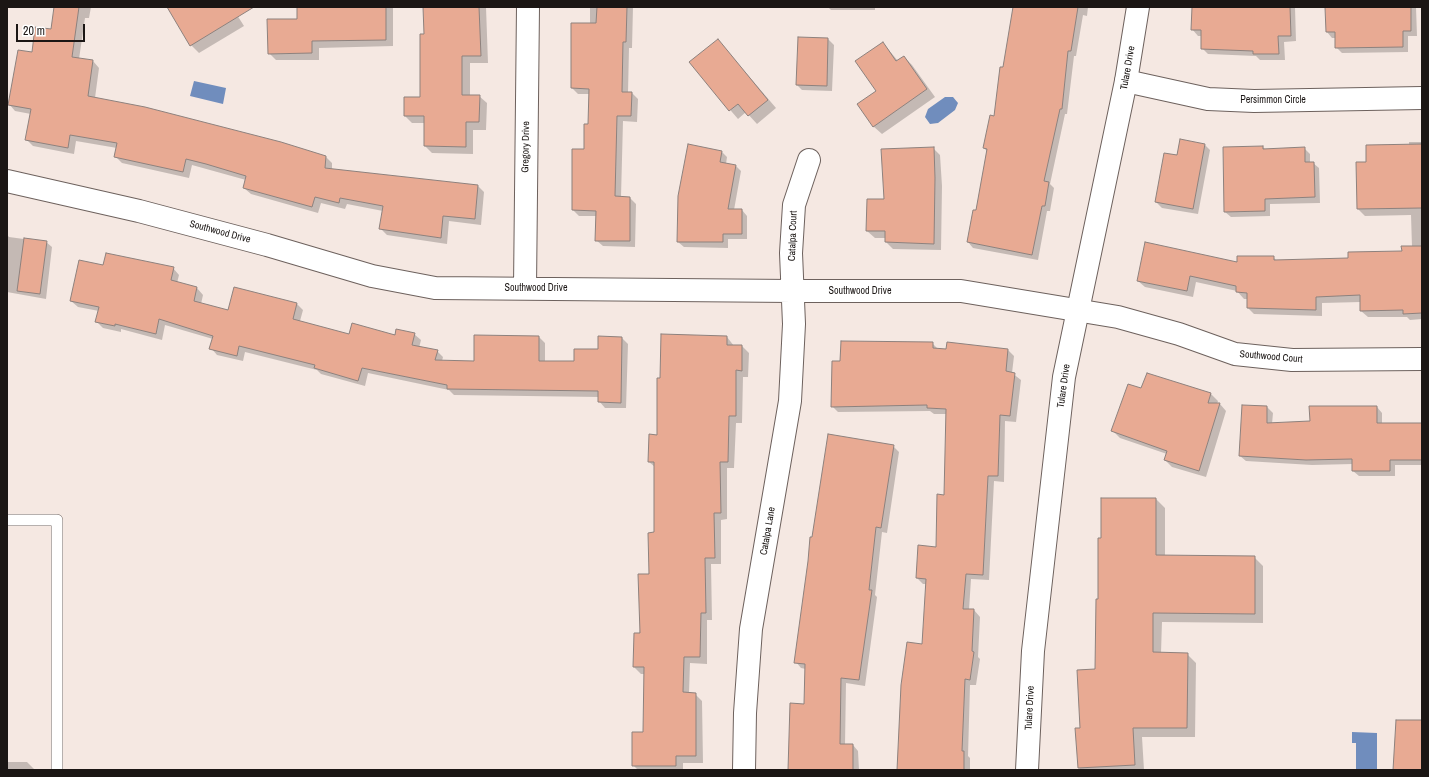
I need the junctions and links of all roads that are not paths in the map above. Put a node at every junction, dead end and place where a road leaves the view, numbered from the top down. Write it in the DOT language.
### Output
graph roads {
  1 [pos="528,7"];
  2 [pos="1138,7"];
  3 [pos="1126,81"];
  4 [pos="1422,98"];
  5 [pos="809,160"];
  6 [pos="7,181"];
  7 [pos="525,288"];
  8 [pos="792,291"];
  9 [pos="1077,311"];
  10 [pos="1422,360"];
  11 [pos="7,520"];
  12 [pos="57,770"];
  13 [pos="744,770"];
  14 [pos="1027,770"];
  1 -- 7 [label="street, Gregory Drive"];
  2 -- 3 [label="street, Tulare Drive"];
  3 -- 4 [label="street, Persimmon Circle"];
  3 -- 9 [label="street, Tulare Drive"];
  5 -- 8 [label="street, Catalpa Court"];
  6 -- 7 [label="street, Southwood Drive"];
  7 -- 8 [label="street, Southwood Drive"];
  8 -- 9 [label="street, Southwood Drive"];
  8 -- 13 [label="street, Catalpa Lane"];
  9 -- 10 [label="street, Southwood Court"];
  9 -- 14 [label="street, Tulare Drive"];
  11 -- 12 [label="lane"];
}
